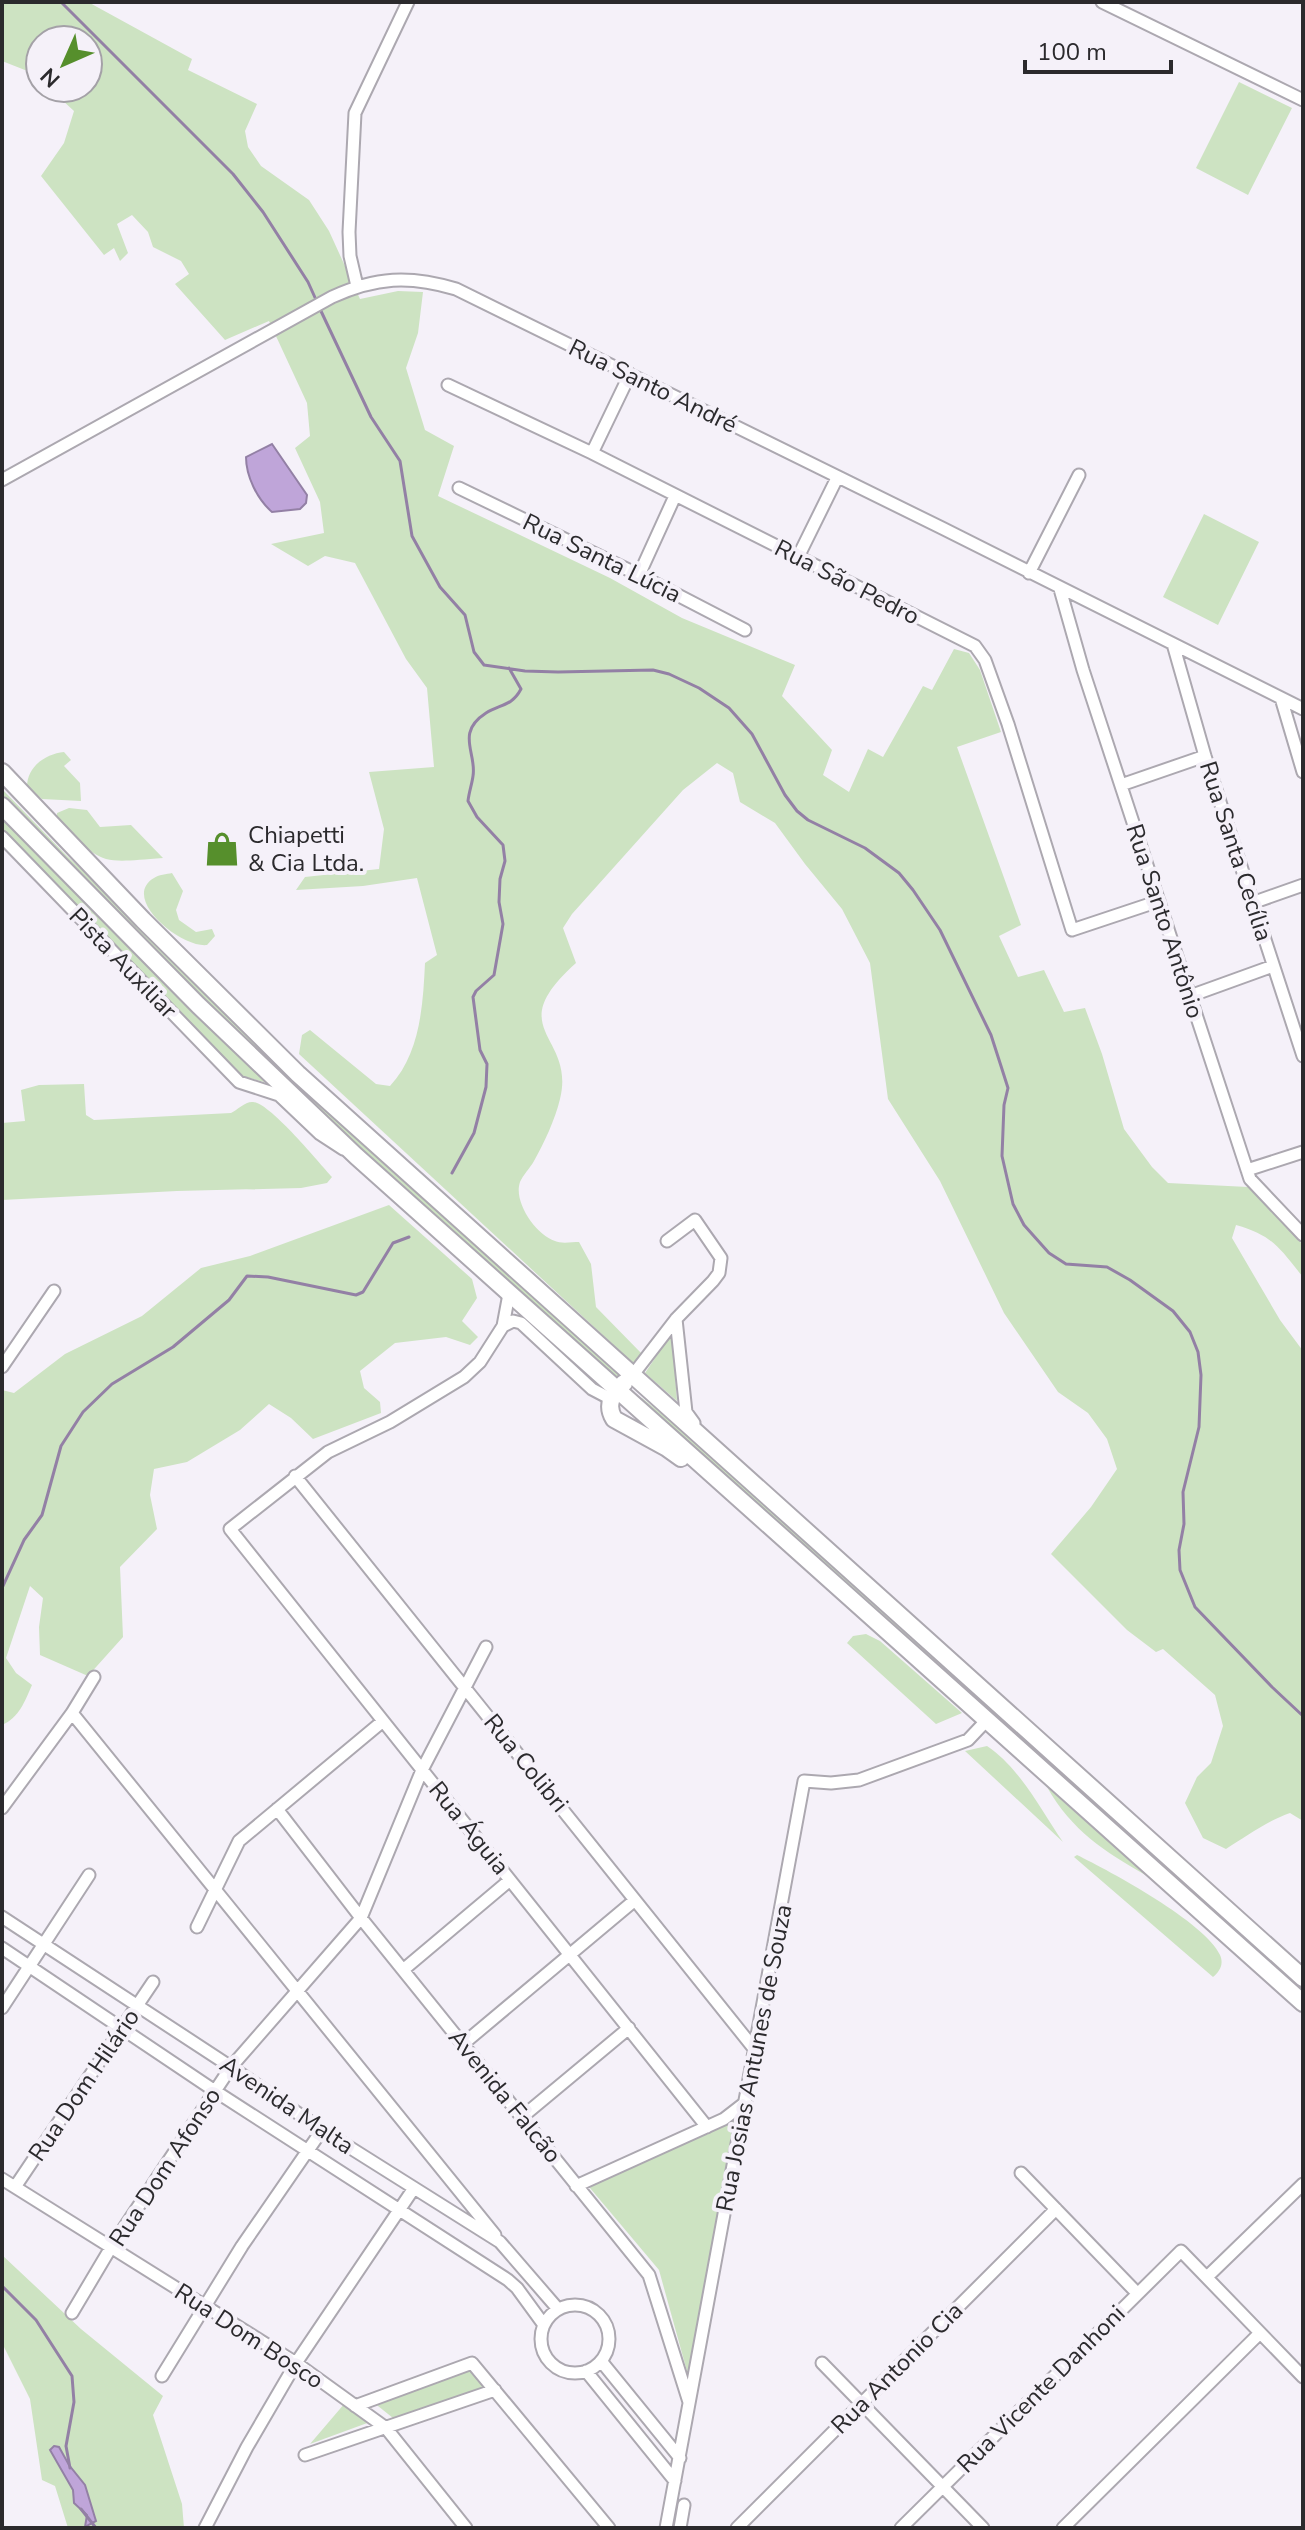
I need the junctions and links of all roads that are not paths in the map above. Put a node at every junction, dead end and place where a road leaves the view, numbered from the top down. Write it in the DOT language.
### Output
graph roads {
  1 [pos="408,2"];
  2 [pos="1102,2"];
  3 [pos="1303,100"];
  4 [pos="357,286"];
  5 [pos="630,374"];
  6 [pos="448,385"];
  7 [pos="592,453"];
  8 [pos="1079,475"];
  9 [pos="837,478"];
  10 [pos="2,480"];
  11 [pos="459,488"];
  12 [pos="675,496"];
  13 [pos="798,557"];
  14 [pos="1029,573"];
  15 [pos="639,575"];
  16 [pos="1060,589"];
  17 [pos="745,630"];
  18 [pos="1173,644"];
  19 [pos="1281,698"];
  20 [pos="1303,709"];
  21 [pos="1205,756"];
  22 [pos="2,772"];
  23 [pos="1303,772"];
  24 [pos="2,784"];
  25 [pos="1121,785"];
  26 [pos="2,806"];
  27 [pos="2,837"];
  28 [pos="95,871"];
  29 [pos="1303,885"];
  30 [pos="1159,901"];
  31 [pos="1252,903"];
  32 [pos="1273,966"];
  33 [pos="1190,996"];
  34 [pos="1303,1056"];
  35 [pos="1303,1152"];
  36 [pos="356,1156"];
  37 [pos="1247,1170"];
  38 [pos="1303,1235"];
  39 [pos="667,1241"];
  40 [pos="54,1291"];
  41 [pos="509,1294"];
  42 [pos="676,1319"];
  43 [pos="503,1326"];
  44 [pos="17,1344"];
  45 [pos="2,1345"];
  46 [pos="2,1367"];
  47 [pos="620,1387"];
  48 [pos="713,1450"];
  49 [pos="295,1476"];
  50 [pos="795,1549"];
  51 [pos="486,1647"];
  52 [pos="94,1677"];
  53 [pos="465,1688"];
  54 [pos="72,1713"];
  55 [pos="383,1721"];
  56 [pos="986,1721"];
  57 [pos="422,1770"];
  58 [pos="2,1808"];
  59 [pos="277,1809"];
  60 [pos="89,1875"];
  61 [pos="510,1880"];
  62 [pos="216,1890"];
  63 [pos="635,1900"];
  64 [pos="2,1917"];
  65 [pos="361,1918"];
  66 [pos="197,1927"];
  67 [pos="44,1944"];
  68 [pos="2,1948"];
  69 [pos="569,1954"];
  70 [pos="29,1966"];
  71 [pos="403,1970"];
  72 [pos="1303,1978"];
  73 [pos="153,1982"];
  74 [pos="297,1991"];
  75 [pos="1303,2003"];
  76 [pos="137,2006"];
  77 [pos="2,2008"];
  78 [pos="123,2027"];
  79 [pos="629,2028"];
  80 [pos="463,2044"];
  81 [pos="756,2051"];
  82 [pos="231,2067"];
  83 [pos="215,2091"];
  84 [pos="746,2102"];
  85 [pos="522,2117"];
  86 [pos="707,2127"];
  87 [pos="322,2130"];
  88 [pos="308,2151"];
  89 [pos="1021,2173"];
  90 [pos="2,2179"];
  91 [pos="1303,2184"];
  92 [pos="576,2186"];
  93 [pos="15,2187"];
  94 [pos="414,2188"];
  95 [pos="1056,2209"];
  96 [pos="400,2211"];
  97 [pos="500,2242"];
  98 [pos="110,2249"];
  99 [pos="1207,2277"];
  100 [pos="1137,2293"];
  101 [pos="205,2308"];
  102 [pos="558,2309"];
  103 [pos="72,2313"];
  104 [pos="544,2325"];
  105 [pos="1260,2333"];
  106 [pos="601,2361"];
  107 [pos="296,2363"];
  108 [pos="822,2363"];
  109 [pos="586,2371"];
  110 [pos="162,2376"];
  111 [pos="1303,2377"];
  112 [pos="495,2390"];
  113 [pos="861,2404"];
  114 [pos="355,2406"];
  115 [pos="690,2406"];
  116 [pos="386,2428"];
  117 [pos="305,2455"];
  118 [pos="680,2458"];
  119 [pos="675,2481"];
  120 [pos="942,2487"];
  121 [pos="684,2505"];
  122 [pos="205,2528"];
  123 [pos="466,2528"];
  124 [pos="609,2528"];
  125 [pos="666,2528"];
  126 [pos="680,2528"];
  127 [pos="737,2528"];
  128 [pos="901,2528"];
  129 [pos="983,2528"];
  130 [pos="1063,2528"];
  1 -- 4 [label="street"];
  2 -- 3 [label="street"];
  4 -- 5 [label="street, Rua Santo André"];
  4 -- 10 [label="street, Rua Santo André"];
  5 -- 7 [label="street"];
  5 -- 9 [label="street, Rua Santo André"];
  6 -- 7 [label="street, Rua São Pedro"];
  7 -- 12 [label="street, Rua São Pedro"];
  8 -- 14 [label="street"];
  9 -- 13 [label="street"];
  9 -- 14 [label="street, Rua Santo André"];
  11 -- 15 [label="street, Rua Santa Lúcia"];
  12 -- 13 [label="street, Rua São Pedro"];
  12 -- 15 [label="street"];
  13 -- 30 [label="street, Rua São Pedro"];
  14 -- 16 [label="street, Rua Santo André"];
  15 -- 17 [label="street, Rua Santa Lúcia"];
  16 -- 18 [label="street, Rua Santo André"];
  16 -- 25 [label="street, Rua Santo Antônio"];
  18 -- 19 [label="street, Rua Santo André"];
  18 -- 21 [label="street, Rua Santa Cecília"];
  19 -- 20 [label="street, Rua Santo André"];
  19 -- 23 [label="street"];
  21 -- 25 [label="street"];
  21 -- 31 [label="street, Rua Santa Cecília"];
  22 -- 28 [label="highway"];
  24 -- 28 [label="highway"];
  25 -- 30 [label="street, Rua Santo Antônio"];
  26 -- 36 [label="highway"];
  27 -- 36 [label="street, Pista Auxiliar"];
  28 -- 47 [label="highway"];
  29 -- 31 [label="street"];
  30 -- 33 [label="street, Rua Santo Antônio"];
  31 -- 32 [label="street, Rua Santa Cecília"];
  32 -- 33 [label="street"];
  32 -- 34 [label="street, Rua Santa Cecília"];
  33 -- 37 [label="street, Rua Santo Antônio"];
  35 -- 37 [label="street"];
  36 -- 41 [label="highway"];
  37 -- 38 [label="street, Rua Santo Antônio"];
  39 -- 42 [label="street"];
  40 -- 44 [label="street"];
  41 -- 43 [label="street"];
  41 -- 47 [label="highway"];
  42 -- 47 [label="street"];
  42 -- 48 [label="street"];
  43 -- 47 [label="street"];
  43 -- 49 [label="street"];
  44 -- 45 [label="street"];
  44 -- 46 [label="street"];
  47 -- 48 [label="highway"];
  47 -- 50 [label="highway"];
  47 -- 50 [label="highway"];
  48 -- 72 [label="highway"];
  49 -- 53 [label="street, Rua Colibri"];
  49 -- 55 [label="street, Rua Águia"];
  50 -- 56 [label="highway"];
  51 -- 53 [label="street, Rua Dom Afonso"];
  52 -- 54 [label="street"];
  53 -- 57 [label="street, Rua Dom Afonso"];
  53 -- 63 [label="street, Rua Colibri"];
  54 -- 58 [label="street"];
  54 -- 62 [label="street"];
  55 -- 57 [label="street, Rua Águia"];
  55 -- 59 [label="street"];
  56 -- 75 [label="highway"];
  56 -- 81 [label="street, Rua Josias Antunes de Souza"];
  57 -- 61 [label="street, Rua Águia"];
  57 -- 65 [label="street, Rua Dom Afonso"];
  59 -- 62 [label="street"];
  59 -- 65 [label="street, Avenida Falcão"];
  60 -- 67 [label="street"];
  61 -- 69 [label="street, Rua Águia"];
  61 -- 71 [label="street"];
  62 -- 66 [label="street"];
  62 -- 74 [label="street"];
  63 -- 69 [label="street"];
  63 -- 81 [label="street, Rua Colibri"];
  64 -- 67 [label="street, Avenida Malta"];
  65 -- 71 [label="street, Avenida Falcão"];
  65 -- 74 [label="street, Rua Dom Afonso"];
  67 -- 70 [label="street"];
  67 -- 76 [label="street, Avenida Malta"];
  68 -- 70 [label="street, Avenida Malta"];
  69 -- 79 [label="street, Rua Águia"];
  69 -- 80 [label="street"];
  70 -- 77 [label="street"];
  70 -- 78 [label="street, Avenida Malta"];
  71 -- 80 [label="street, Avenida Falcão"];
  73 -- 76 [label="street, Rua Dom Hilário"];
  74 -- 82 [label="street, Rua Dom Afonso"];
  74 -- 97 [label="street"];
  76 -- 78 [label="street, Rua Dom Hilário"];
  76 -- 82 [label="street, Avenida Malta"];
  78 -- 83 [label="street, Avenida Malta"];
  78 -- 93 [label="street, Rua Dom Hilário"];
  79 -- 85 [label="street"];
  79 -- 86 [label="street, Rua Águia"];
  80 -- 85 [label="street, Avenida Falcão"];
  81 -- 84 [label="street, Rua Josias Antunes de Souza"];
  82 -- 83 [label="street, Rua Dom Afonso"];
  82 -- 87 [label="street, Avenida Malta"];
  83 -- 88 [label="street, Avenida Malta"];
  83 -- 98 [label="street, Rua Dom Afonso"];
  84 -- 86 [label="street"];
  84 -- 115 [label="street, Rua Josias Antunes de Souza"];
  85 -- 92 [label="street, Avenida Falcão"];
  86 -- 92 [label="street"];
  87 -- 88 [label="street"];
  87 -- 94 [label="street, Avenida Malta"];
  88 -- 96 [label="street, Avenida Malta"];
  88 -- 101 [label="street"];
  89 -- 95 [label="street"];
  90 -- 93 [label="street, Rua Dom Bosco"];
  91 -- 99 [label="street"];
  92 -- 115 [label="street, Avenida Falcão"];
  93 -- 98 [label="street, Rua Dom Bosco"];
  94 -- 96 [label="street"];
  94 -- 97 [label="street, Avenida Malta"];
  95 -- 100 [label="street"];
  95 -- 113 [label="street, Rua Antonio Cia"];
  96 -- 104 [label="street, Avenida Malta"];
  96 -- 107 [label="street"];
  97 -- 102 [label="street, Avenida Malta"];
  98 -- 101 [label="street, Rua Dom Bosco"];
  98 -- 103 [label="street, Rua Dom Afonso"];
  99 -- 100 [label="street, Rua Vicente Danhoni"];
  99 -- 105 [label="street"];
  100 -- 120 [label="street, Rua Vicente Danhoni"];
  101 -- 107 [label="street, Rua Dom Bosco"];
  101 -- 110 [label="street"];
  102 -- 104 [label="street"];
  102 -- 106 [label="street"];
  104 -- 109 [label="street"];
  105 -- 111 [label="street"];
  105 -- 130 [label="street"];
  106 -- 109 [label="street"];
  106 -- 118 [label="street"];
  107 -- 114 [label="street, Rua Dom Bosco"];
  107 -- 122 [label="street"];
  108 -- 113 [label="street"];
  109 -- 119 [label="street"];
  112 -- 114 [label="street"];
  112 -- 116 [label="street"];
  112 -- 124 [label="street"];
  113 -- 120 [label="street"];
  113 -- 127 [label="street, Rua Antonio Cia"];
  114 -- 116 [label="street, Rua Dom Bosco"];
  115 -- 118 [label="street, Rua Josias Antunes de Souza"];
  116 -- 117 [label="street"];
  116 -- 123 [label="street, Rua Dom Bosco"];
  118 -- 119 [label="street, Rua Josias Antunes de Souza"];
  119 -- 125 [label="street, Rua Josias Antunes de Souza"];
  120 -- 128 [label="street, Rua Vicente Danhoni"];
  120 -- 129 [label="street"];
  121 -- 126 [label="street"];
}
